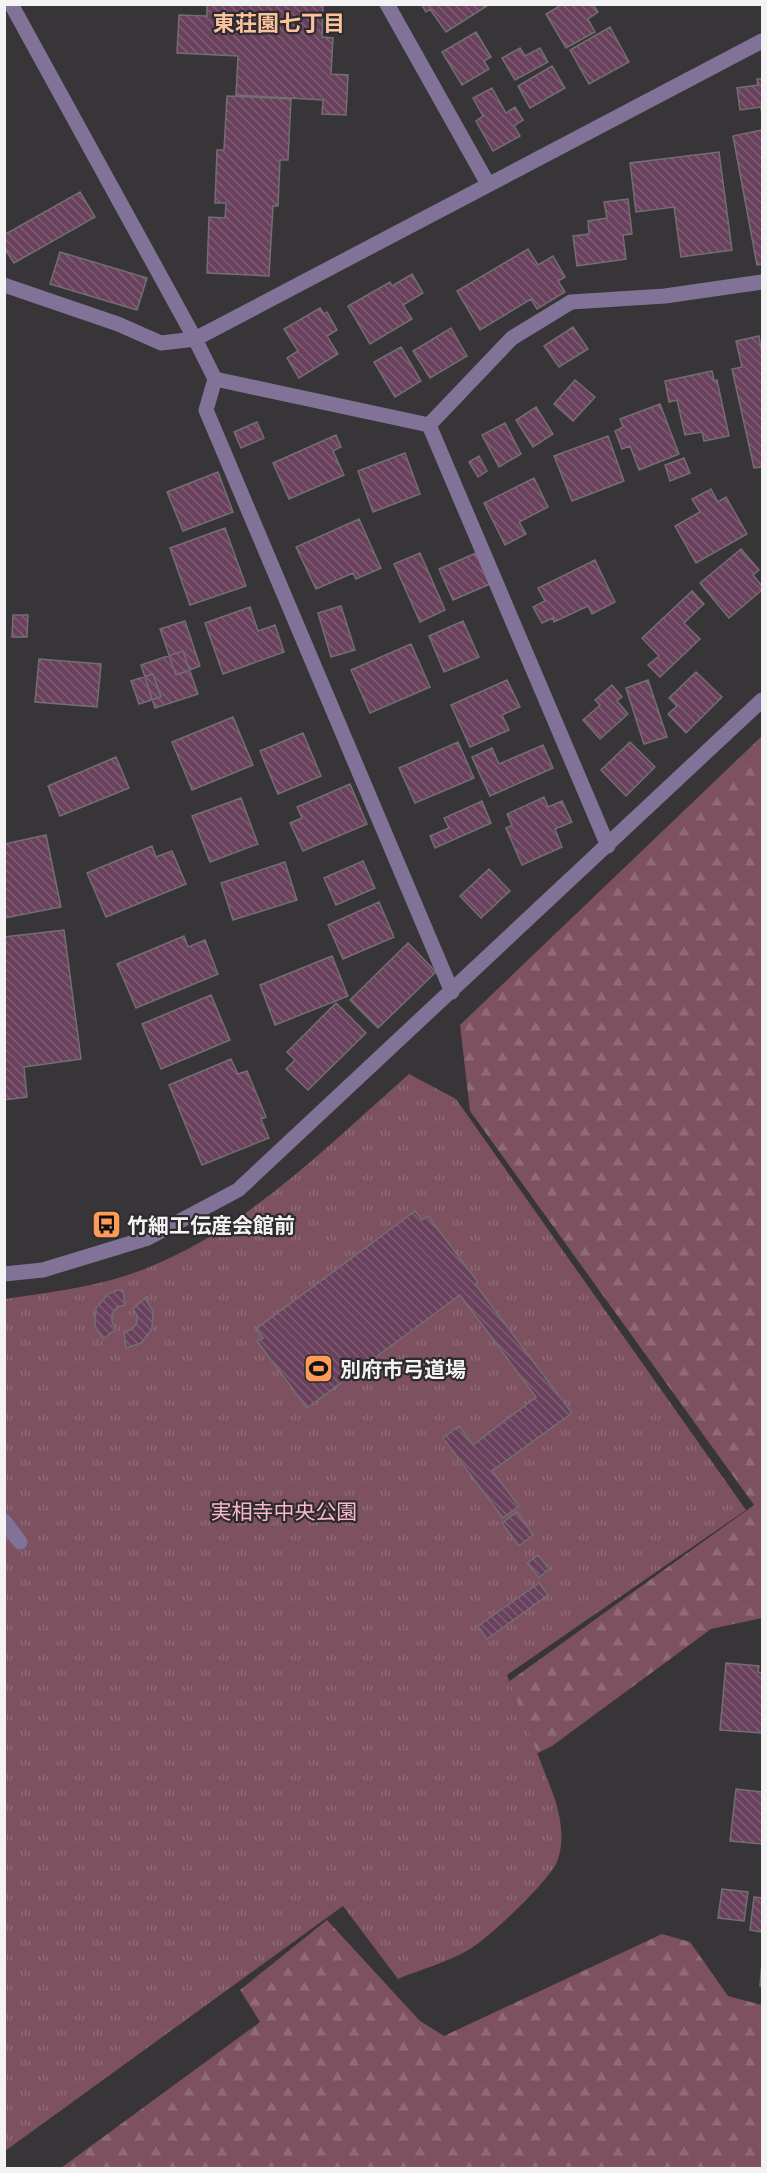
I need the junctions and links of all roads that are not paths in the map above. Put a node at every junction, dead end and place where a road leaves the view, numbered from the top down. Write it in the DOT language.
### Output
graph roads {
  1 [pos="11,4"];
  2 [pos="387,4"];
  3 [pos="762,40"];
  4 [pos="488,184"];
  5 [pos="762,282"];
  6 [pos="4,285"];
  7 [pos="195,339"];
  8 [pos="215,379"];
  9 [pos="429,425"];
  10 [pos="762,700"];
  11 [pos="608,846"];
  12 [pos="452,992"];
  13 [pos="4,1274"];
  14 [pos="4,1521"];
  15 [pos="20,1542"];
  1 -- 7 [label="street"];
  2 -- 4 [label="street"];
  3 -- 4 [label="street"];
  4 -- 7 [label="street"];
  5 -- 9 [label="street"];
  6 -- 7 [label="street"];
  7 -- 8 [label="street"];
  8 -- 9 [label="street"];
  8 -- 12 [label="street"];
  9 -- 11 [label="street"];
  10 -- 11 [label="street"];
  11 -- 12 [label="street"];
  12 -- 13 [label="street"];
  14 -- 15 [label="street"];
}
